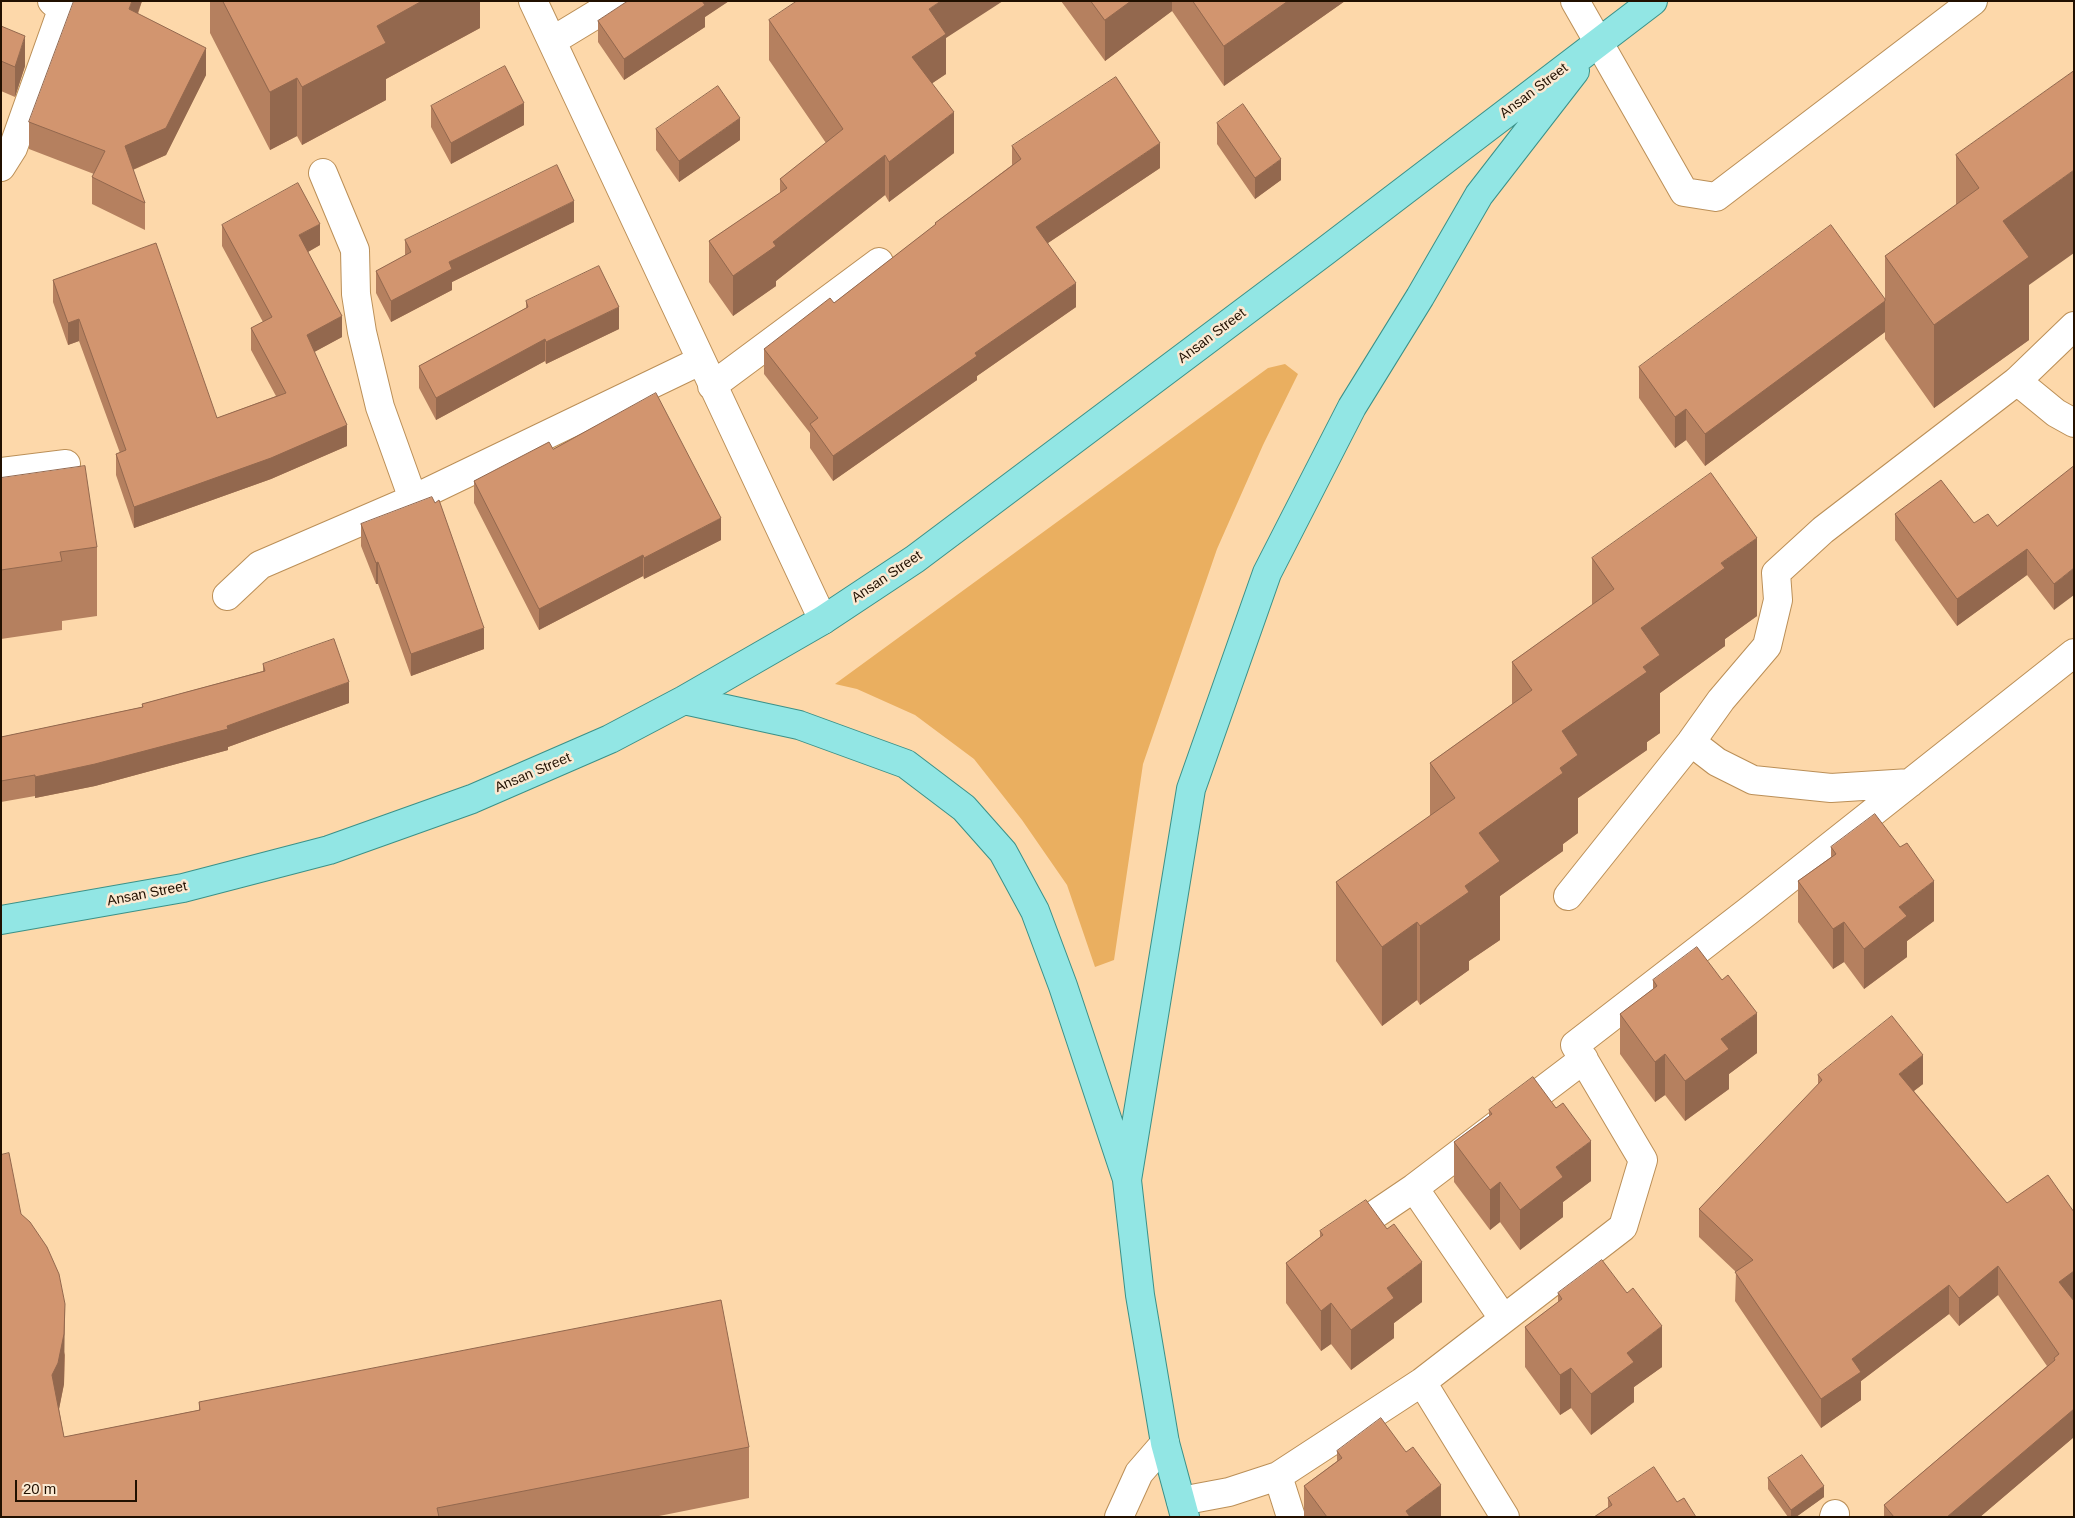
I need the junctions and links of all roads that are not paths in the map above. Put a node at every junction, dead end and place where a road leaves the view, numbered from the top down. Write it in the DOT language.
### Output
graph roads {
  1 [pos="52,1"];
  2 [pos="532,1"];
  3 [pos="618,1"];
  4 [pos="1575,1"];
  5 [pos="1652,1"];
  6 [pos="1973,1"];
  7 [pos="552,41"];
  8 [pos="1597,43"];
  9 [pos="1,167"];
  10 [pos="323,172"];
  11 [pos="879,262"];
  12 [pos="2074,326"];
  13 [pos="700,361"];
  14 [pos="2017,381"];
  15 [pos="712,386"];
  16 [pos="2074,423"];
  17 [pos="66,464"];
  18 [pos="1,472"];
  19 [pos="413,499"];
  20 [pos="227,596"];
  21 [pos="823,620"];
  22 [pos="2074,652"];
  23 [pos="684,700"];
  24 [pos="1691,742"];
  25 [pos="1910,782"];
  26 [pos="1568,896"];
  27 [pos="1,920"];
  28 [pos="1584,1059"];
  29 [pos="1127,1180"];
  30 [pos="1414,1188"];
  31 [pos="1328,1246"];
  32 [pos="1503,1318"];
  33 [pos="1422,1382"];
  34 [pos="1165,1443"];
  35 [pos="1278,1476"];
  36 [pos="1183,1509"];
  37 [pos="1119,1517"];
  38 [pos="1291,1517"];
  39 [pos="1505,1517"];
  1 -- 9 [label="street"];
  2 -- 7 [label="street"];
  3 -- 7 [label="street"];
  4 -- 8 [label="street"];
  5 -- 8 [label="main road, Ansan Street"];
  6 -- 8 [label="street"];
  7 -- 13 [label="street"];
  8 -- 21 [label="main road, Ansan Street"];
  8 -- 29 [label="main road"];
  10 -- 19 [label="street"];
  11 -- 15 [label="street"];
  12 -- 14 [label="street"];
  13 -- 15 [label="street"];
  13 -- 19 [label="street"];
  14 -- 16 [label="street"];
  14 -- 24 [label="street"];
  15 -- 21 [label="street"];
  17 -- 18 [label="street"];
  19 -- 20 [label="street"];
  21 -- 23 [label="main road, Ansan Street"];
  22 -- 25 [label="street"];
  23 -- 27 [label="main road, Ansan Street"];
  23 -- 29 [label="main road"];
  24 -- 25 [label="street"];
  24 -- 26 [label="street"];
  25 -- 28 [label="street"];
  28 -- 30 [label="street"];
  28 -- 32 [label="street"];
  29 -- 34 [label="main road"];
  30 -- 31 [label="street"];
  30 -- 32 [label="street"];
  32 -- 33 [label="street"];
  33 -- 35 [label="street"];
  33 -- 39 [label="street"];
  34 -- 36 [label="main road"];
  34 -- 37 [label="street"];
  35 -- 36 [label="street"];
  35 -- 38 [label="street"];
}
